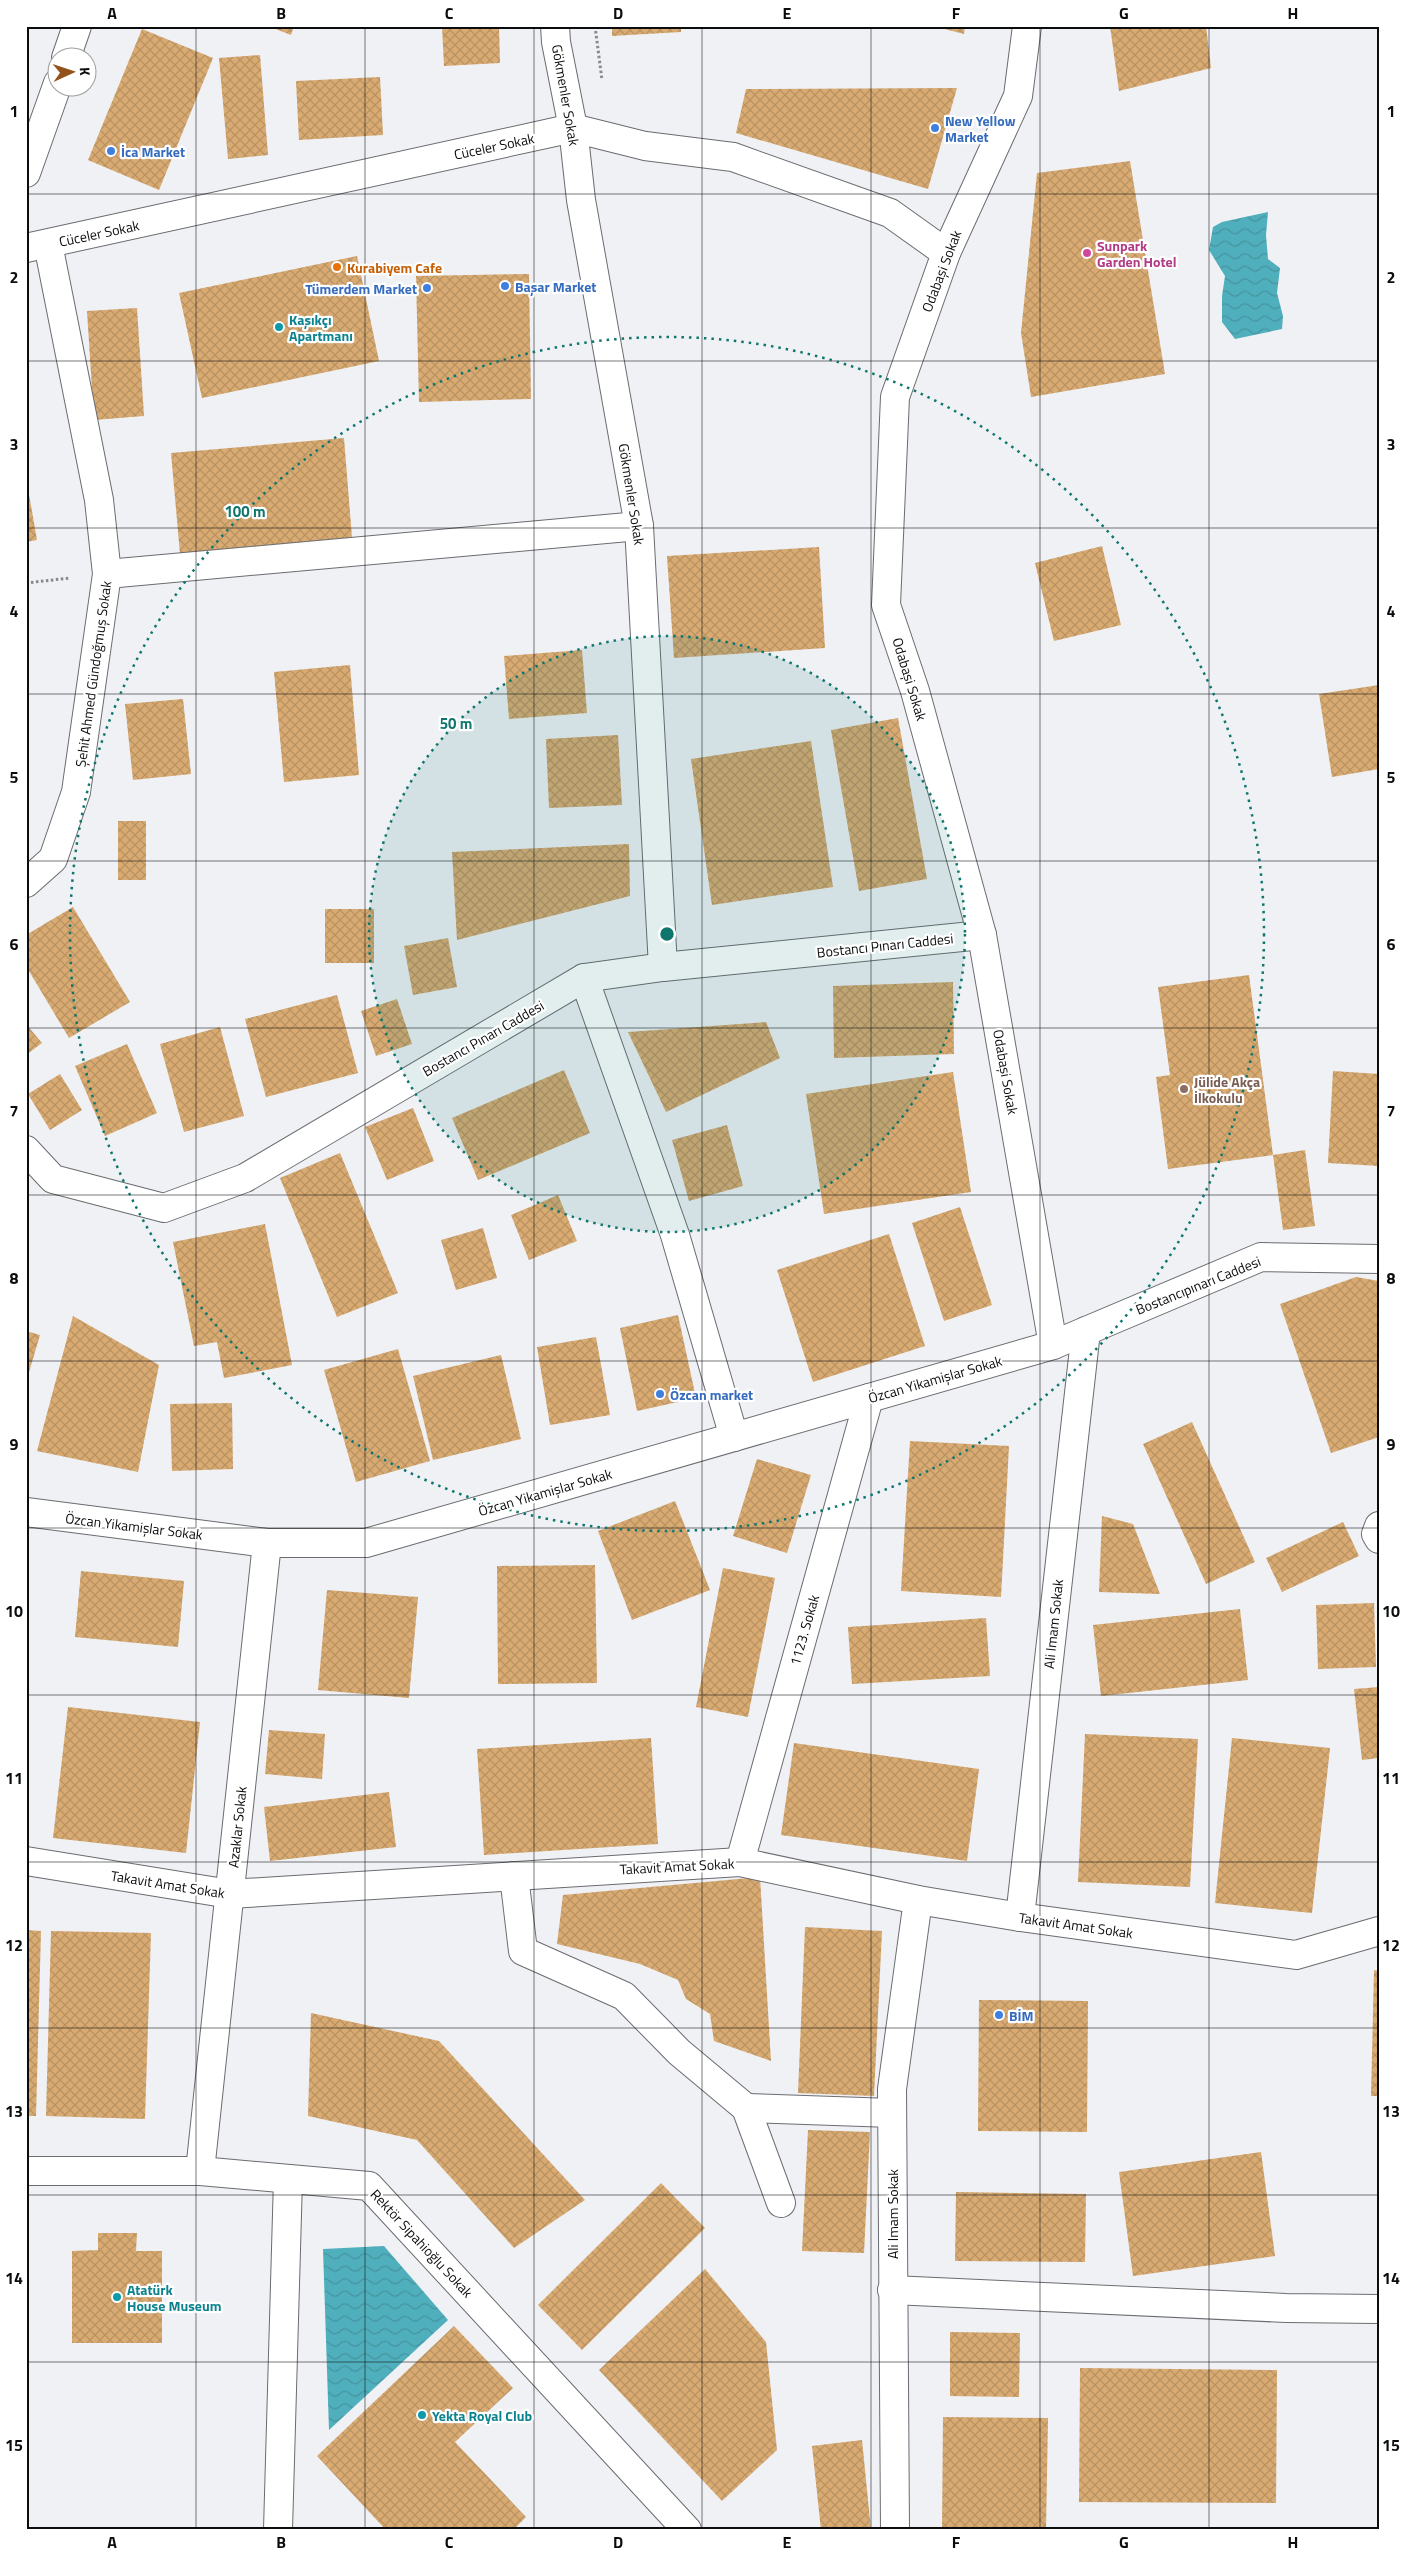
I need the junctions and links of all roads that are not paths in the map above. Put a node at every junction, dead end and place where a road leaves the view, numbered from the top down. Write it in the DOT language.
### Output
graph roads {
  1 [pos="77,26"];
  2 [pos="555,26"];
  3 [pos="1027,26"];
  4 [pos="69,48"];
  5 [pos="53,98"];
  6 [pos="574,128"];
  7 [pos="26,173"];
  8 [pos="37,246"];
  9 [pos="946,253"];
  10 [pos="639,526"];
  11 [pos="107,574"];
  12 [pos="26,882"];
  13 [pos="982,935"];
  14 [pos="663,967"];
  15 [pos="584,978"];
  16 [pos="26,1150"];
  17 [pos="1379,1259"];
  18 [pos="1086,1331"];
  19 [pos="1053,1345"];
  20 [pos="869,1398"];
  21 [pos="734,1437"];
  22 [pos="26,1512"];
  23 [pos="1379,1526"];
  24 [pos="1379,1539"];
  25 [pos="267,1542"];
  26 [pos="26,1861"];
  27 [pos="740,1862"];
  28 [pos="514,1876"];
  29 [pos="230,1894"];
  30 [pos="918,1900"];
  31 [pos="1020,1917"];
  32 [pos="1379,1931"];
  33 [pos="746,2108"];
  34 [pos="892,2113"];
  35 [pos="26,2171"];
  36 [pos="200,2171"];
  37 [pos="288,2179"];
  38 [pos="781,2203"];
  39 [pos="892,2290"];
  40 [pos="1379,2309"];
  41 [pos="278,2530"];
  42 [pos="687,2530"];
  43 [pos="896,2530"];
  1 -- 4 [label="street"];
  2 -- 6 [label="street, Gökmenler Sokak"];
  3 -- 9 [label="street, Odabaşi Sokak"];
  5 -- 7 [label="street"];
  6 -- 8 [label="street, Cüceler Sokak"];
  6 -- 9 [label="street, Cüceler Sokak"];
  6 -- 10 [label="street, Gökmenler Sokak"];
  8 -- 11 [label="street, Şehit Ahmed Gündoğmuş Sokak"];
  9 -- 13 [label="street, Odabaşi Sokak"];
  10 -- 11 [label="street"];
  10 -- 14 [label="street, Gökmenler Sokak"];
  11 -- 12 [label="street, Şehit Ahmed Gündoğmuş Sokak"];
  13 -- 14 [label="street, Bostancı Pınarı Caddesi"];
  13 -- 19 [label="street, Odabaşi Sokak"];
  14 -- 15 [label="street, Bostancı Pınarı Caddesi"];
  15 -- 16 [label="street, Bostancı Pınarı Caddesi"];
  15 -- 21 [label="street"];
  17 -- 18 [label="street, Bostancıpınarı Caddesi"];
  18 -- 19 [label="street, Bostancıpınarı Caddesi"];
  18 -- 31 [label="street, Ali Imam Sokak"];
  19 -- 20 [label="street, Özcan Yikamişlar Sokak"];
  20 -- 21 [label="street, Özcan Yikamişlar Sokak"];
  20 -- 27 [label="street, 1123. Sokak"];
  21 -- 25 [label="street, Özcan Yikamişlar Sokak"];
  22 -- 25 [label="street, Özcan Yikamişlar Sokak"];
  23 -- 24 [label="street"];
  25 -- 29 [label="street, Azaklar Sokak"];
  26 -- 29 [label="street, Takavit Amat Sokak"];
  27 -- 28 [label="street, Takavit Amat Sokak"];
  27 -- 30 [label="street, Takavit Amat Sokak"];
  28 -- 29 [label="street, Takavit Amat Sokak"];
  28 -- 33 [label="street"];
  29 -- 36 [label="street, Azaklar Sokak"];
  30 -- 31 [label="street, Takavit Amat Sokak"];
  30 -- 34 [label="street, Ali Imam Sokak"];
  31 -- 32 [label="street, Takavit Amat Sokak"];
  33 -- 34 [label="street"];
  33 -- 38 [label="street"];
  34 -- 39 [label="street, Ali Imam Sokak"];
  35 -- 36 [label="street, Rektör Sipahioğlu Sokak"];
  36 -- 37 [label="street, Rektör Sipahioğlu Sokak"];
  37 -- 41 [label="street"];
  37 -- 42 [label="street, Rektör Sipahioğlu Sokak"];
  39 -- 40 [label="street"];
  39 -- 43 [label="street, Ali Imam Sokak"];
}
